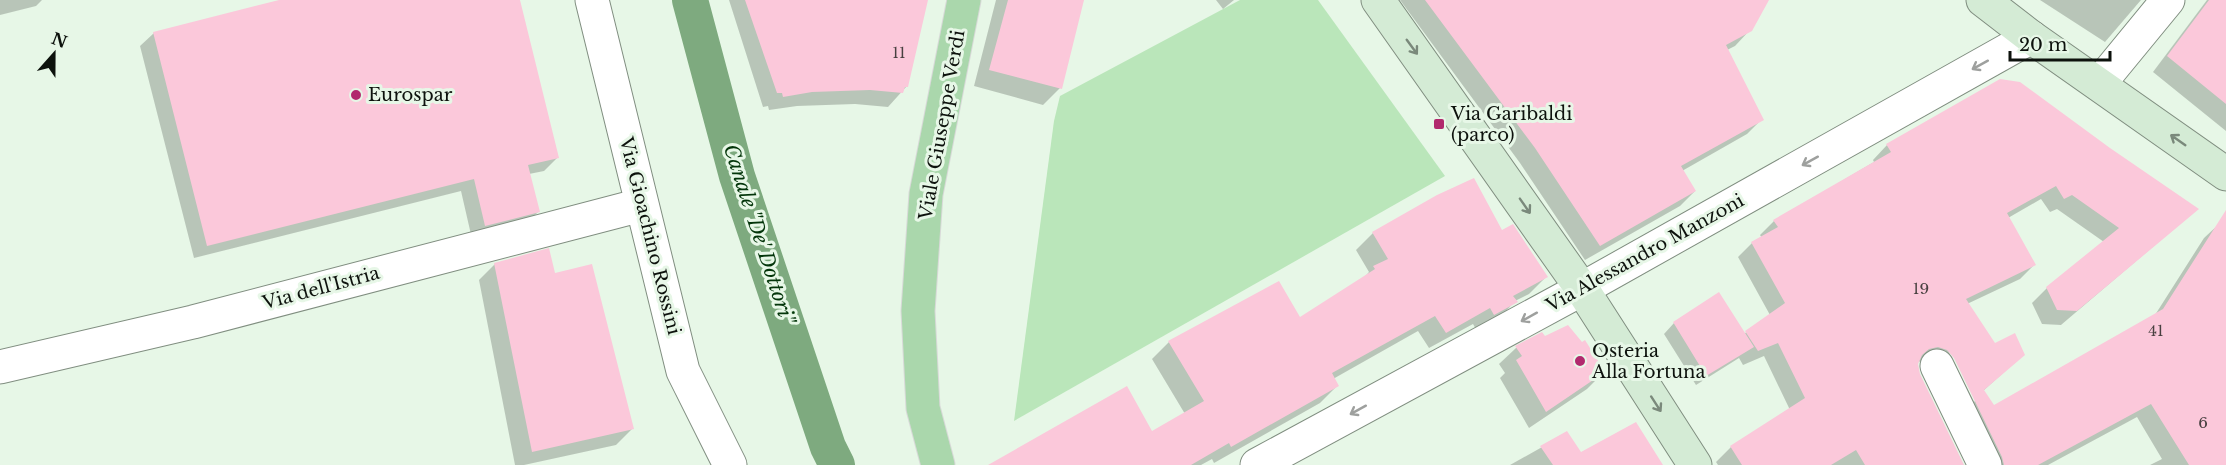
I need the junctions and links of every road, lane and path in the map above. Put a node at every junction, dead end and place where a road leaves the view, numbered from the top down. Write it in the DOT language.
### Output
graph roads {
  1 [pos="592,0"];
  2 [pos="964,0"];
  3 [pos="1378,0"];
  4 [pos="1983,0"];
  5 [pos="2168,0"];
  6 [pos="2031,37"];
  7 [pos="2099,84"];
  8 [pos="2226,174"];
  9 [pos="642,205"];
  10 [pos="1582,289"];
  11 [pos="1937,366"];
  12 [pos="0,367"];
  13 [pos="730,465"];
  14 [pos="938,465"];
  15 [pos="1257,465"];
  16 [pos="1695,465"];
  17 [pos="1985,465"];
  1 -- 9 [label="street, Via Gioachino Rossini"];
  2 -- 14 [label="main road, Viale Giuseppe Verdi"];
  3 -- 10 [label="street, one-way"];
  4 -- 6 [label="street"];
  5 -- 7 [label="street"];
  6 -- 7 [label="street"];
  6 -- 10 [label="street, Via Alessandro Manzoni, one-way"];
  8 -- 7 [label="street, one-way"];
  9 -- 12 [label="street, Via dell'Istria"];
  9 -- 13 [label="street, Via Gioachino Rossini"];
  10 -- 15 [label="street, Via Alessandro Manzoni, one-way"];
  10 -- 16 [label="street, one-way"];
  11 -- 17 [label="street"];
}
